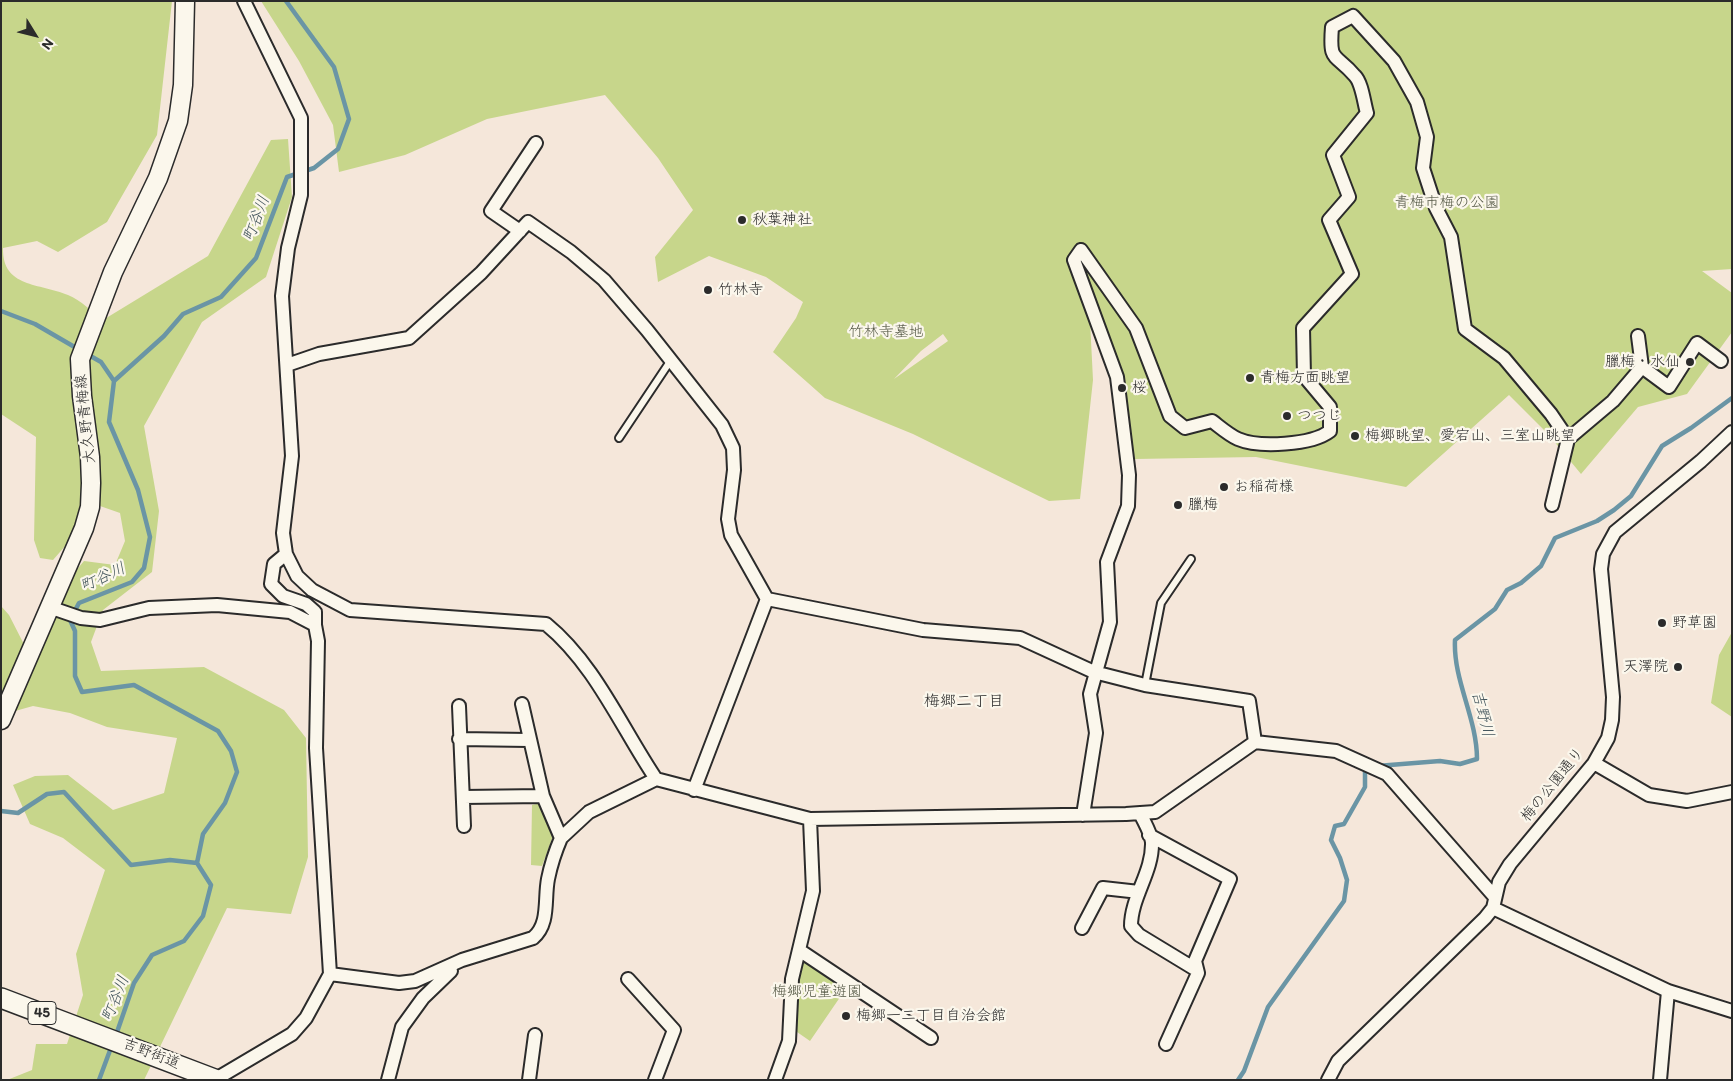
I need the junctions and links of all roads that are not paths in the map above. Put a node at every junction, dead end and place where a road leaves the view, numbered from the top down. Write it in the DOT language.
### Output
graph roads {
  1 [pos="185,1"];
  2 [pos="244,1"];
  3 [pos="536,143"];
  4 [pos="520,231"];
  5 [pos="1638,336"];
  6 [pos="671,360"];
  7 [pos="1721,361"];
  8 [pos="287,365"];
  9 [pos="1642,367"];
  10 [pos="1732,432"];
  11 [pos="619,438"];
  12 [pos="1568,438"];
  13 [pos="1552,505"];
  14 [pos="286,554"];
  15 [pos="1191,559"];
  16 [pos="767,599"];
  17 [pos="57,609"];
  18 [pos="315,625"];
  19 [pos="1094,672"];
  20 [pos="1145,685"];
  21 [pos="522,704"];
  22 [pos="459,706"];
  23 [pos="1,720"];
  24 [pos="460,739"];
  25 [pos="529,740"];
  26 [pos="1255,742"];
  27 [pos="1594,764"];
  28 [pos="656,778"];
  29 [pos="694,790"];
  30 [pos="1732,792"];
  31 [pos="543,796"];
  32 [pos="462,797"];
  33 [pos="1140,813"];
  34 [pos="1084,815"];
  35 [pos="810,818"];
  36 [pos="464,826"];
  37 [pos="1149,835"];
  38 [pos="561,838"];
  39 [pos="1139,892"];
  40 [pos="1494,902"];
  41 [pos="1082,928"];
  42 [pos="799,950"];
  43 [pos="462,960"];
  44 [pos="1196,969"];
  45 [pos="330,974"];
  46 [pos="628,979"];
  47 [pos="1668,991"];
  48 [pos="1,998"];
  49 [pos="1732,1011"];
  50 [pos="535,1035"];
  51 [pos="931,1038"];
  52 [pos="1166,1044"];
  53 [pos="194,1075"];
  54 [pos="216,1080"];
  55 [pos="388,1080"];
  56 [pos="529,1080"];
  57 [pos="655,1080"];
  58 [pos="775,1080"];
  59 [pos="1328,1080"];
  60 [pos="1660,1080"];
  1 -- 17 [label="main road, 大久野青梅線"];
  2 -- 8 [label="street"];
  3 -- 4 [label="street"];
  4 -- 6 [label="street"];
  4 -- 8 [label="street"];
  5 -- 9 [label="street"];
  6 -- 11 [label="lane"];
  6 -- 16 [label="street"];
  7 -- 9 [label="street"];
  8 -- 14 [label="street"];
  9 -- 12 [label="street"];
  10 -- 27 [label="street, 梅の公園通り"];
  12 -- 13 [label="street"];
  12 -- 19 [label="street"];
  14 -- 18 [label="street"];
  14 -- 28 [label="street"];
  15 -- 20 [label="lane"];
  16 -- 19 [label="street"];
  16 -- 29 [label="street"];
  17 -- 18 [label="street"];
  17 -- 23 [label="main road, 大久野青梅線"];
  18 -- 45 [label="street"];
  19 -- 20 [label="street"];
  19 -- 34 [label="street"];
  20 -- 26 [label="street"];
  21 -- 25 [label="street"];
  22 -- 24 [label="street"];
  24 -- 25 [label="street"];
  24 -- 32 [label="street"];
  25 -- 31 [label="street"];
  26 -- 33 [label="street"];
  26 -- 40 [label="street"];
  27 -- 30 [label="street"];
  27 -- 40 [label="street, 梅の公園通り"];
  28 -- 29 [label="street"];
  28 -- 38 [label="street"];
  29 -- 35 [label="street"];
  31 -- 32 [label="street"];
  31 -- 38 [label="street"];
  32 -- 36 [label="street"];
  33 -- 34 [label="street"];
  33 -- 37 [label="street"];
  34 -- 35 [label="street"];
  35 -- 42 [label="street"];
  37 -- 39 [label="street"];
  37 -- 44 [label="street"];
  38 -- 43 [label="street"];
  39 -- 41 [label="street"];
  39 -- 44 [label="street"];
  40 -- 47 [label="street"];
  40 -- 59 [label="street, 梅の公園通り"];
  42 -- 51 [label="street"];
  42 -- 58 [label="street"];
  43 -- 45 [label="street"];
  43 -- 55 [label="street"];
  44 -- 52 [label="street"];
  45 -- 54 [label="street"];
  46 -- 57 [label="street"];
  47 -- 49 [label="street"];
  47 -- 60 [label="street"];
  48 -- 53 [label="main road, 吉野街道 / 45"];
  50 -- 56 [label="street"];
  53 -- 54 [label="main road, 吉野街道 / 45"];
}
